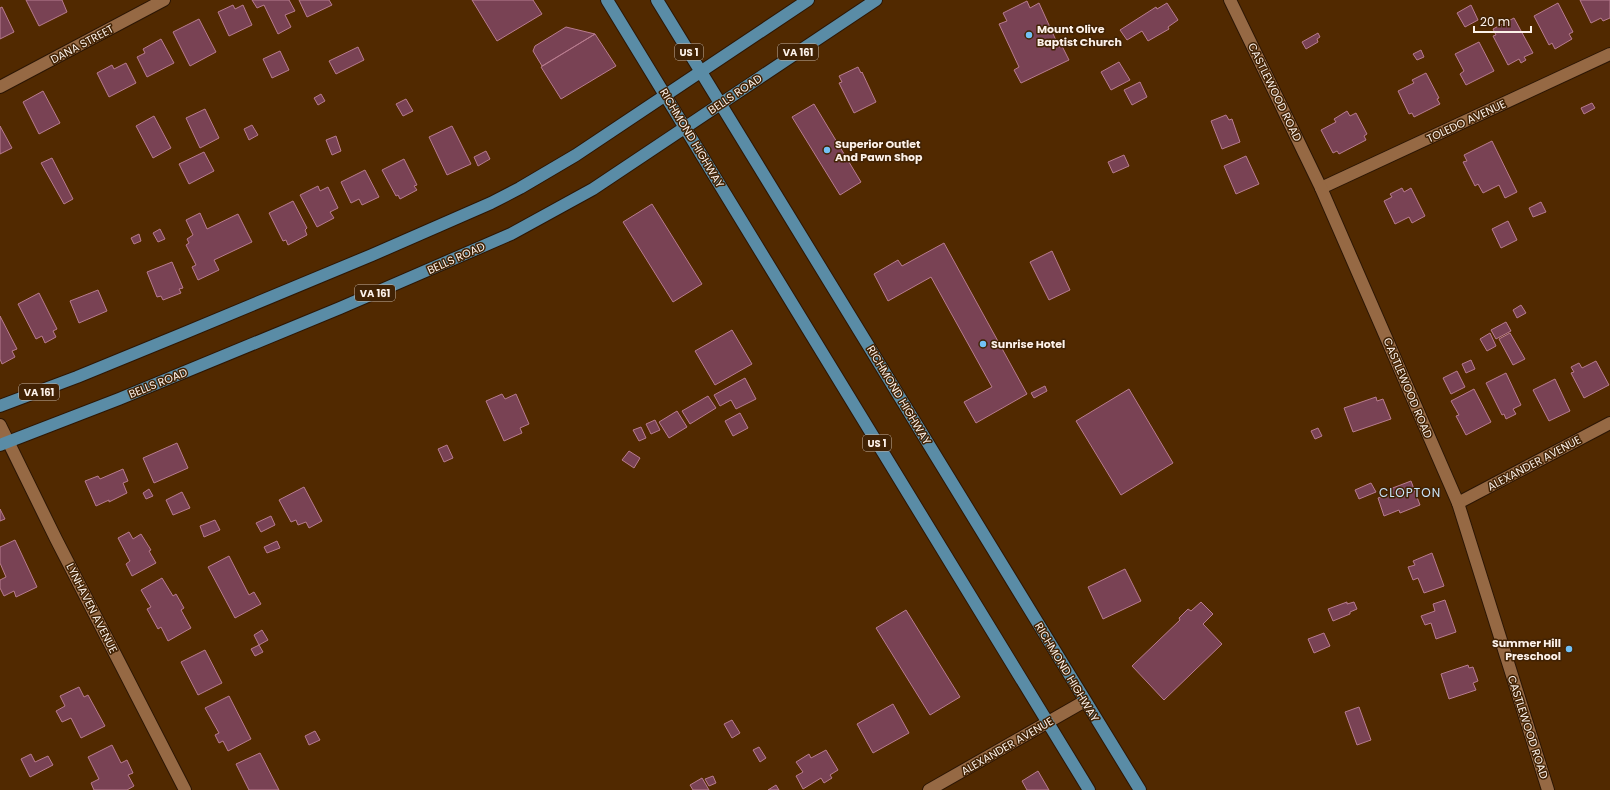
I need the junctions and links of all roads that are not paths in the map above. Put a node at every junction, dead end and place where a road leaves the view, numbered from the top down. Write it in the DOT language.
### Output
graph roads {
  1 [pos="164,0"];
  2 [pos="607,0"];
  3 [pos="657,0"];
  4 [pos="808,0"];
  5 [pos="876,0"];
  6 [pos="1230,0"];
  7 [pos="1610,54"];
  8 [pos="701,71"];
  9 [pos="0,87"];
  10 [pos="666,95"];
  11 [pos="721,103"];
  12 [pos="685,127"];
  13 [pos="1321,188"];
  14 [pos="0,406"];
  15 [pos="1610,423"];
  16 [pos="0,424"];
  17 [pos="4,444"];
  18 [pos="1458,503"];
  19 [pos="1085,701"];
  20 [pos="1048,722"];
  21 [pos="186,790"];
  22 [pos="929,790"];
  23 [pos="1089,790"];
  24 [pos="1140,790"];
  25 [pos="1548,790"];
  1 -- 9 [label="street, DANA STREET"];
  2 -- 10 [label="main road, RICHMOND HIGHWAY / US 1"];
  3 -- 8 [label="main road, RICHMOND HIGHWAY / US 1"];
  4 -- 8 [label="main road, VA 161"];
  5 -- 11 [label="main road, BELLS ROAD / VA 161"];
  6 -- 13 [label="street, CASTLEWOOD ROAD"];
  7 -- 13 [label="street, TOLEDO AVENUE"];
  8 -- 10 [label="main road, VA 161"];
  8 -- 11 [label="main road, RICHMOND HIGHWAY / US 1"];
  10 -- 12 [label="main road, RICHMOND HIGHWAY / US 1"];
  10 -- 14 [label="main road, VA 161"];
  11 -- 12 [label="main road, BELLS ROAD / VA 161"];
  11 -- 19 [label="main road, RICHMOND HIGHWAY / US 1"];
  12 -- 17 [label="main road, BELLS ROAD / VA 161"];
  12 -- 20 [label="main road, RICHMOND HIGHWAY / US 1"];
  13 -- 18 [label="street, CASTLEWOOD ROAD"];
  15 -- 18 [label="street, ALEXANDER AVENUE"];
  16 -- 17 [label="street, LYNHAVEN AVENUE"];
  17 -- 21 [label="street, LYNHAVEN AVENUE"];
  18 -- 25 [label="street, CASTLEWOOD ROAD"];
  19 -- 20 [label="street, ALEXANDER AVENUE"];
  19 -- 24 [label="main road, RICHMOND HIGHWAY / US 1"];
  20 -- 22 [label="street, ALEXANDER AVENUE"];
  20 -- 23 [label="main road, RICHMOND HIGHWAY / US 1"];
}
